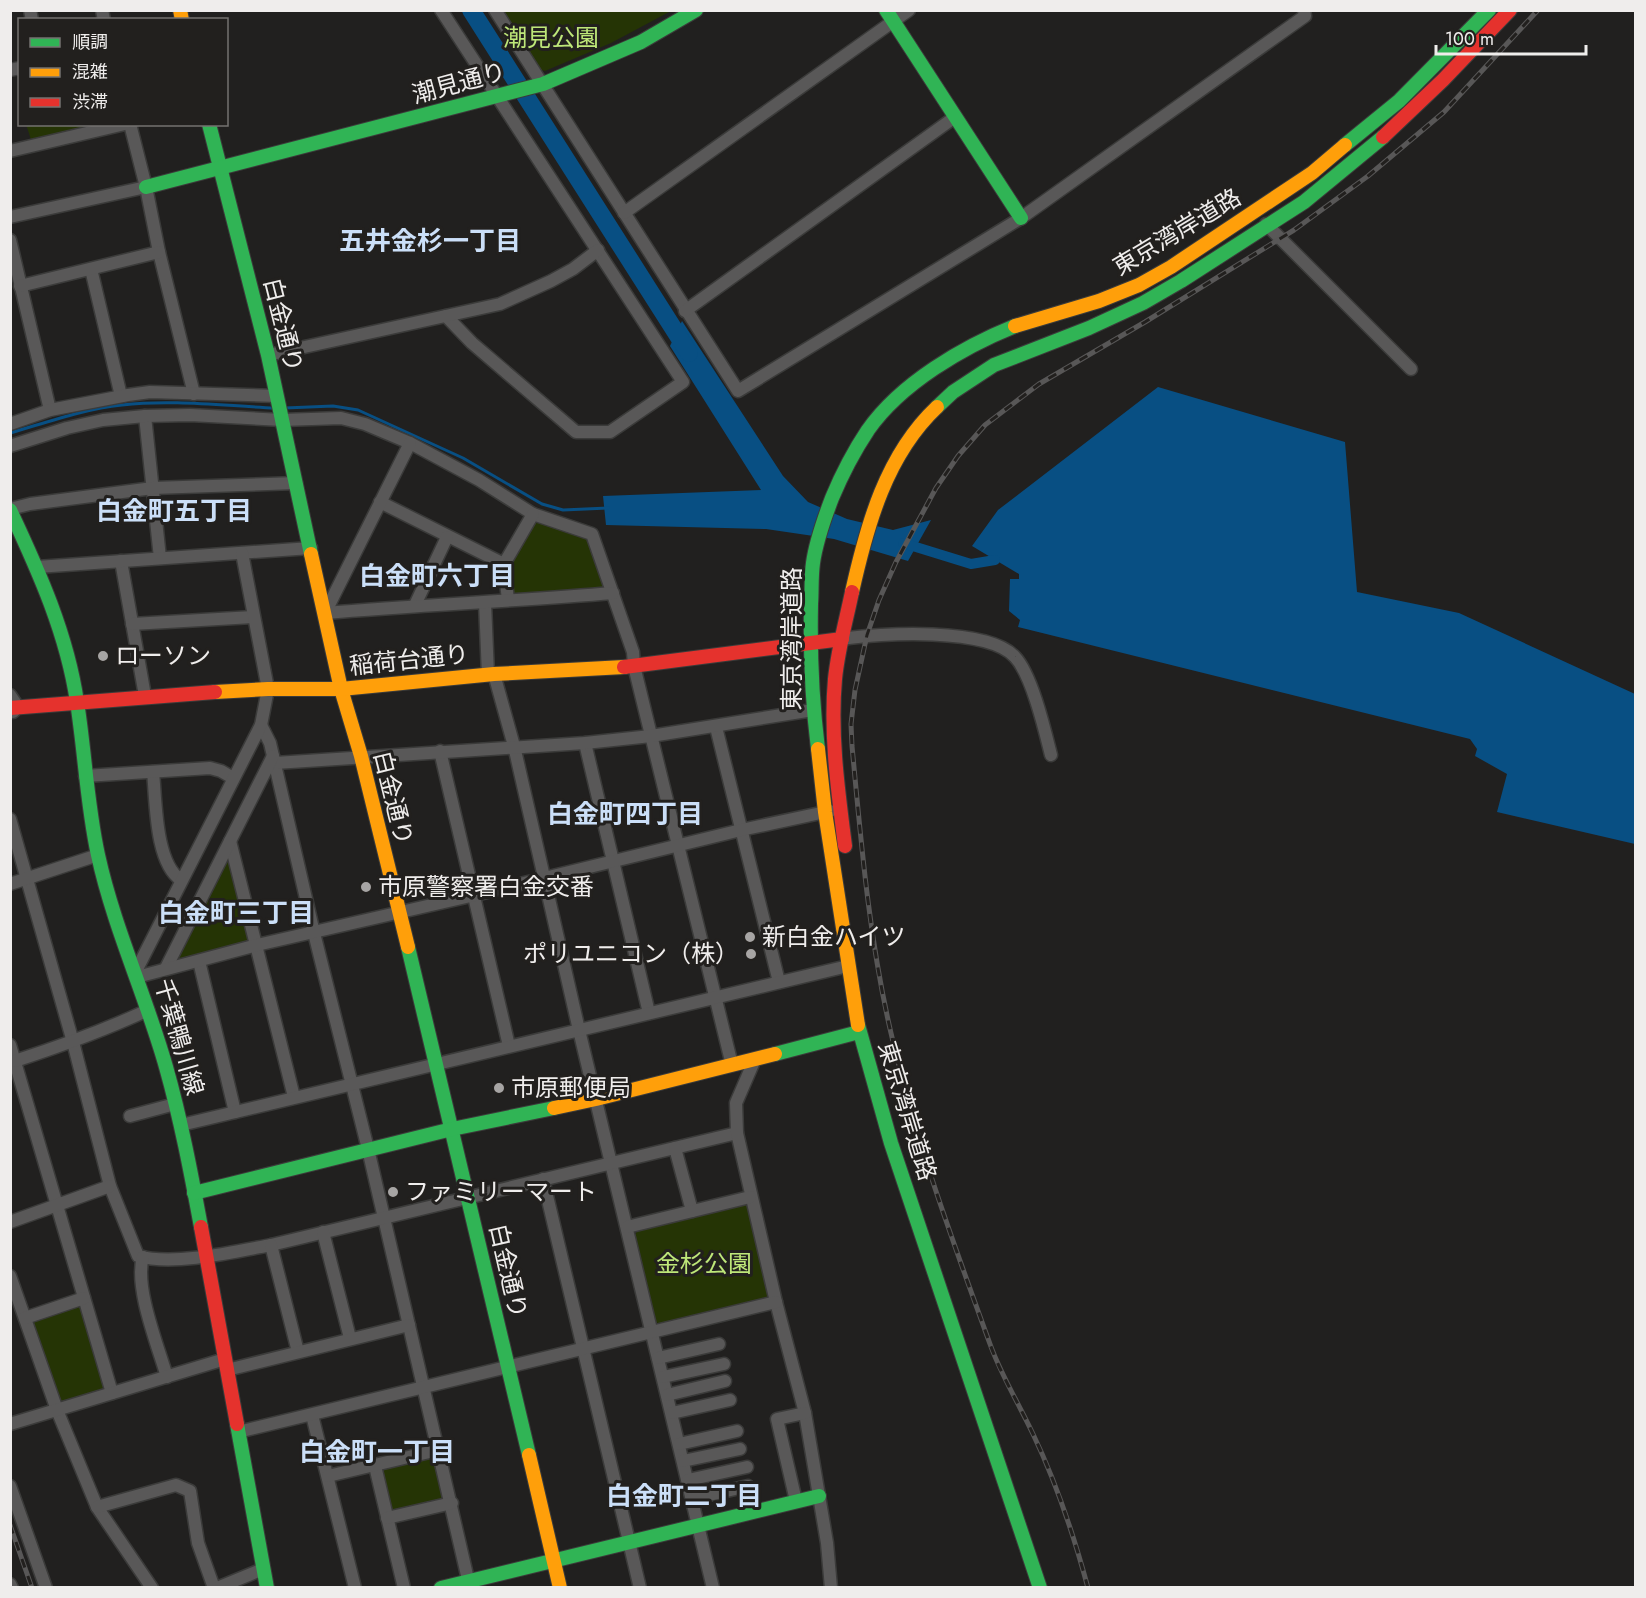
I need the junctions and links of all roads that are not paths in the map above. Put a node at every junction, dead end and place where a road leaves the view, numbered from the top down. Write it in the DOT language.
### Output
graph roads {
  1 [pos="441,10"];
  2 [pos="495,10"];
  3 [pos="696,10"];
  4 [pos="909,10"];
  5 [pos="1304,10"];
  6 [pos="1489,10"];
  7 [pos="1510,10"];
  8 [pos="890,16"];
  9 [pos="543,84"];
  10 [pos="499,96"];
  11 [pos="955,117"];
  12 [pos="116,126"];
  13 [pos="131,126"];
  14 [pos="210,126"];
  15 [pos="10,151"];
  16 [pos="221,168"];
  17 [pos="146,187"];
  18 [pos="624,213"];
  19 [pos="1255,213"];
  20 [pos="10,217"];
  21 [pos="1021,218"];
  22 [pos="1268,226"];
  23 [pos="10,240"];
  24 [pos="598,250"];
  25 [pos="159,252"];
  26 [pos="91,269"];
  27 [pos="20,286"];
  28 [pos="685,311"];
  29 [pos="446,316"];
  30 [pos="268,355"];
  31 [pos="1411,369"];
  32 [pos="194,394"];
  33 [pos="121,396"];
  34 [pos="277,396"];
  35 [pos="50,410"];
  36 [pos="145,416"];
  37 [pos="282,420"];
  38 [pos="10,424"];
  39 [pos="410,443"];
  40 [pos="10,446"];
  41 [pos="297,483"];
  42 [pos="153,488"];
  43 [pos="380,502"];
  44 [pos="10,510"];
  45 [pos="533,514"];
  46 [pos="447,537"];
  47 [pos="310,548"];
  48 [pos="242,553"];
  49 [pos="160,558"];
  50 [pos="121,561"];
  51 [pos="504,564"];
  52 [pos="37,567"];
  53 [pos="613,593"];
  54 [pos="508,600"];
  55 [pos="484,603"];
  56 [pos="415,605"];
  57 [pos="325,614"];
  58 [pos="253,617"];
  59 [pos="132,624"];
  60 [pos="842,639"];
  61 [pos="810,642"];
  62 [pos="634,666"];
  63 [pos="491,674"];
  64 [pos="268,689"];
  65 [pos="341,689"];
  66 [pos="10,695"];
  67 [pos="145,696"];
  68 [pos="77,701"];
  69 [pos="13,710"];
  70 [pos="813,710"];
  71 [pos="261,725"];
  72 [pos="716,727"];
  73 [pos="651,736"];
  74 [pos="585,743"];
  75 [pos="514,746"];
  76 [pos="440,751"];
  77 [pos="1051,755"];
  78 [pos="361,756"];
  79 [pos="274,759"];
  80 [pos="153,772"];
  81 [pos="85,776"];
  82 [pos="233,778"];
  83 [pos="840,809"];
  84 [pos="825,812"];
  85 [pos="10,819"];
  86 [pos="741,830"];
  87 [pos="230,841"];
  88 [pos="678,845"];
  89 [pos="98,855"];
  90 [pos="614,861"];
  91 [pos="545,877"];
  92 [pos="28,878"];
  93 [pos="181,880"];
  94 [pos="10,884"];
  95 [pos="475,895"];
  96 [pos="398,913"];
  97 [pos="314,933"];
  98 [pos="257,945"];
  99 [pos="199,961"];
  100 [pos="848,966"];
  101 [pos="166,968"];
  102 [pos="137,974"];
  103 [pos="779,982"];
  104 [pos="715,998"];
  105 [pos="868,1001"];
  106 [pos="148,1010"];
  107 [pos="649,1013"];
  108 [pos="579,1030"];
  109 [pos="860,1032"];
  110 [pos="73,1042"];
  111 [pos="878,1044"];
  112 [pos="10,1045"];
  113 [pos="509,1046"];
  114 [pos="754,1059"];
  115 [pos="15,1060"];
  116 [pos="436,1063"];
  117 [pos="732,1065"];
  118 [pos="352,1084"];
  119 [pos="294,1097"];
  120 [pos="596,1100"];
  121 [pos="175,1104"];
  122 [pos="235,1112"];
  123 [pos="130,1116"];
  124 [pos="181,1125"];
  125 [pos="452,1129"];
  126 [pos="737,1133"];
  127 [pos="675,1148"];
  128 [pos="368,1149"];
  129 [pos="611,1163"];
  130 [pos="543,1179"];
  131 [pos="110,1186"];
  132 [pos="194,1193"];
  133 [pos="468,1197"];
  134 [pos="750,1197"];
  135 [pos="57,1205"];
  136 [pos="692,1211"];
  137 [pos="383,1217"];
  138 [pos="10,1222"];
  139 [pos="627,1227"];
  140 [pos="324,1232"];
  141 [pos="271,1245"];
  142 [pos="143,1257"];
  143 [pos="207,1257"];
  144 [pos="10,1276"];
  145 [pos="84,1298"];
  146 [pos="776,1302"];
  147 [pos="25,1318"];
  148 [pos="409,1325"];
  149 [pos="652,1332"];
  150 [pos="350,1338"];
  151 [pos="719,1344"];
  152 [pos="584,1349"];
  153 [pos="297,1352"];
  154 [pos="658,1358"];
  155 [pos="226,1364"];
  156 [pos="724,1364"];
  157 [pos="507,1366"];
  158 [pos="167,1377"];
  159 [pos="663,1377"];
  160 [pos="984,1379"];
  161 [pos="724,1382"];
  162 [pos="424,1388"];
  163 [pos="112,1393"];
  164 [pos="667,1395"];
  165 [pos="730,1400"];
  166 [pos="57,1410"];
  167 [pos="672,1413"];
  168 [pos="805,1413"];
  169 [pos="312,1415"];
  170 [pos="10,1424"];
  171 [pos="736,1431"];
  172 [pos="238,1432"];
  173 [pos="679,1444"];
  174 [pos="740,1449"];
  175 [pos="438,1450"];
  176 [pos="683,1461"];
  177 [pos="375,1466"];
  178 [pos="747,1467"];
  179 [pos="328,1476"];
  180 [pos="687,1480"];
  181 [pos="1019,1481"];
  182 [pos="10,1486"];
  183 [pos="748,1486"];
  184 [pos="819,1496"];
  185 [pos="692,1499"];
  186 [pos="796,1501"];
  187 [pos="452,1503"];
  188 [pos="97,1508"];
  189 [pos="387,1518"];
  190 [pos="698,1524"];
  191 [pos="629,1542"];
  192 [pos="553,1561"];
  193 [pos="263,1569"];
  194 [pos="470,1584"];
  195 [pos="46,1587"];
  196 [pos="148,1587"];
  197 [pos="215,1587"];
  198 [pos="267,1587"];
  199 [pos="355,1587"];
  200 [pos="404,1587"];
  201 [pos="441,1587"];
  202 [pos="560,1587"];
  203 [pos="640,1587"];
  204 [pos="713,1587"];
  205 [pos="831,1587"];
  206 [pos="1040,1587"];
  207 [pos="1054,1587"];
  1 -- 10 [label="street"];
  2 -- 9 [label="street"];
  3 -- 9 [label="main road, 潮見通り"];
  4 -- 8 [label="street"];
  5 -- 21 [label="street"];
  6 -- 19 [label="main road, 東京湾岸道路"];
  7 -- 22 [label="main road, 東京湾岸道路"];
  8 -- 11 [label="main road"];
  8 -- 18 [label="street"];
  9 -- 10 [label="main road, 潮見通り"];
  9 -- 18 [label="street"];
  10 -- 16 [label="main road, 潮見通り"];
  10 -- 24 [label="street"];
  11 -- 21 [label="main road"];
  11 -- 28 [label="street"];
  12 -- 15 [label="street"];
  13 -- 17 [label="street"];
  14 -- 16 [label="main road, 白金通り"];
  16 -- 17 [label="main road, 潮見通り"];
  16 -- 30 [label="main road, 白金通り"];
  17 -- 20 [label="street"];
  17 -- 25 [label="street"];
  18 -- 28 [label="street"];
  19 -- 22 [label="street"];
  19 -- 61 [label="main road, 東京湾岸道路"];
  21 -- 28 [label="street"];
  22 -- 31 [label="street"];
  22 -- 60 [label="main road, 東京湾岸道路"];
  23 -- 27 [label="street"];
  24 -- 29 [label="street"];
  24 -- 29 [label="street"];
  25 -- 26 [label="street"];
  25 -- 32 [label="street"];
  26 -- 27 [label="street"];
  26 -- 33 [label="street"];
  27 -- 35 [label="street"];
  29 -- 30 [label="street"];
  30 -- 34 [label="main road, 白金通り"];
  32 -- 33 [label="street"];
  32 -- 34 [label="street"];
  33 -- 35 [label="street"];
  34 -- 37 [label="main road, 白金通り"];
  35 -- 38 [label="street"];
  36 -- 37 [label="street"];
  36 -- 40 [label="street"];
  36 -- 42 [label="street"];
  37 -- 39 [label="street"];
  37 -- 41 [label="main road, 白金通り"];
  39 -- 43 [label="street"];
  39 -- 45 [label="street"];
  41 -- 42 [label="street"];
  41 -- 47 [label="main road, 白金通り"];
  42 -- 44 [label="street"];
  42 -- 49 [label="street"];
  43 -- 46 [label="street"];
  43 -- 57 [label="street"];
  44 -- 52 [label="main road, 千葉鴨川線"];
  45 -- 51 [label="street"];
  45 -- 53 [label="street"];
  46 -- 51 [label="street"];
  46 -- 56 [label="street"];
  47 -- 48 [label="street"];
  47 -- 57 [label="main road, 白金通り"];
  48 -- 49 [label="street"];
  48 -- 58 [label="street"];
  49 -- 50 [label="street"];
  50 -- 52 [label="street"];
  50 -- 59 [label="street"];
  51 -- 54 [label="street"];
  52 -- 68 [label="main road, 千葉鴨川線"];
  53 -- 54 [label="street"];
  53 -- 62 [label="street"];
  54 -- 55 [label="street"];
  55 -- 56 [label="street"];
  55 -- 63 [label="street"];
  56 -- 57 [label="street"];
  57 -- 65 [label="main road, 白金通り"];
  58 -- 59 [label="street"];
  58 -- 64 [label="street"];
  59 -- 67 [label="street"];
  60 -- 61 [label="main road, 稲荷台通り"];
  60 -- 77 [label="street"];
  60 -- 83 [label="main road, 東京湾岸道路"];
  61 -- 62 [label="main road, 稲荷台通り"];
  61 -- 70 [label="main road, 東京湾岸道路"];
  62 -- 63 [label="main road, 稲荷台通り"];
  62 -- 73 [label="street"];
  63 -- 65 [label="main road, 稲荷台通り"];
  63 -- 75 [label="street"];
  64 -- 65 [label="main road, 稲荷台通り"];
  64 -- 67 [label="main road, 稲荷台通り"];
  64 -- 71 [label="street"];
  65 -- 78 [label="main road, 白金通り"];
  66 -- 69 [label="street"];
  67 -- 68 [label="main road, 稲荷台通り"];
  68 -- 69 [label="main road, 稲荷台通り"];
  68 -- 81 [label="main road, 千葉鴨川線"];
  70 -- 72 [label="street"];
  70 -- 84 [label="main road, 東京湾岸道路"];
  71 -- 79 [label="street"];
  71 -- 82 [label="street"];
  72 -- 73 [label="street"];
  72 -- 86 [label="street"];
  73 -- 74 [label="street"];
  73 -- 88 [label="street"];
  74 -- 75 [label="street"];
  74 -- 90 [label="street"];
  75 -- 76 [label="street"];
  75 -- 91 [label="street"];
  76 -- 78 [label="street"];
  76 -- 95 [label="street"];
  78 -- 79 [label="street"];
  78 -- 96 [label="main road, 白金通り"];
  79 -- 87 [label="street"];
  79 -- 97 [label="street"];
  80 -- 81 [label="street"];
  80 -- 82 [label="street"];
  80 -- 93 [label="street"];
  81 -- 89 [label="main road, 千葉鴨川線"];
  82 -- 93 [label="street"];
  83 -- 84 [label="street"];
  83 -- 105 [label="main road, 東京湾岸道路"];
  84 -- 86 [label="street"];
  84 -- 100 [label="main road, 東京湾岸道路"];
  85 -- 92 [label="street"];
  86 -- 88 [label="street"];
  86 -- 103 [label="street"];
  87 -- 98 [label="street"];
  87 -- 101 [label="street"];
  88 -- 90 [label="street"];
  88 -- 104 [label="street"];
  89 -- 92 [label="street"];
  89 -- 102 [label="main road, 千葉鴨川線"];
  90 -- 91 [label="street"];
  90 -- 107 [label="street"];
  91 -- 95 [label="street"];
  91 -- 108 [label="street"];
  92 -- 94 [label="street"];
  92 -- 110 [label="street"];
  93 -- 102 [label="street"];
  95 -- 96 [label="street"];
  95 -- 113 [label="street"];
  96 -- 97 [label="street"];
  96 -- 116 [label="main road, 白金通り"];
  97 -- 98 [label="street"];
  97 -- 118 [label="street"];
  98 -- 99 [label="street"];
  98 -- 119 [label="street"];
  99 -- 101 [label="street"];
  99 -- 122 [label="street"];
  100 -- 103 [label="street"];
  100 -- 109 [label="main road, 東京湾岸道路"];
  101 -- 102 [label="street"];
  102 -- 106 [label="main road, 千葉鴨川線"];
  103 -- 104 [label="street"];
  104 -- 107 [label="street"];
  104 -- 117 [label="street"];
  106 -- 110 [label="street"];
  106 -- 121 [label="main road, 千葉鴨川線"];
  107 -- 108 [label="street"];
  108 -- 113 [label="street"];
  108 -- 120 [label="street"];
  109 -- 114 [label="main road"];
  109 -- 206 [label="main road, 東京湾岸道路"];
  110 -- 115 [label="street"];
  110 -- 131 [label="street"];
  111 -- 160 [label="main road, 東京湾岸道路"];
  112 -- 115 [label="street"];
  113 -- 116 [label="street"];
  114 -- 117 [label="main road"];
  114 -- 126 [label="street"];
  115 -- 135 [label="street"];
  116 -- 118 [label="street"];
  116 -- 125 [label="main road, 白金通り"];
  117 -- 120 [label="main road"];
  118 -- 119 [label="street"];
  118 -- 128 [label="street"];
  119 -- 122 [label="street"];
  120 -- 125 [label="main road"];
  120 -- 129 [label="street"];
  121 -- 123 [label="street"];
  121 -- 124 [label="main road, 千葉鴨川線"];
  122 -- 124 [label="street"];
  124 -- 132 [label="main road, 千葉鴨川線"];
  125 -- 128 [label="main road"];
  125 -- 133 [label="main road, 白金通り"];
  126 -- 127 [label="street"];
  126 -- 134 [label="street"];
  127 -- 129 [label="street"];
  127 -- 136 [label="street"];
  128 -- 132 [label="main road"];
  128 -- 137 [label="street"];
  129 -- 130 [label="street"];
  129 -- 139 [label="street"];
  130 -- 133 [label="street"];
  130 -- 152 [label="street"];
  131 -- 135 [label="street"];
  131 -- 142 [label="street"];
  132 -- 143 [label="main road, 千葉鴨川線"];
  133 -- 137 [label="street"];
  133 -- 157 [label="main road, 白金通り"];
  134 -- 136 [label="street"];
  134 -- 146 [label="street"];
  135 -- 138 [label="street"];
  135 -- 145 [label="street"];
  136 -- 139 [label="street"];
  137 -- 140 [label="street"];
  137 -- 148 [label="street"];
  139 -- 149 [label="street"];
  140 -- 141 [label="street"];
  140 -- 150 [label="street"];
  141 -- 143 [label="street"];
  141 -- 153 [label="street"];
  142 -- 143 [label="street"];
  142 -- 158 [label="street"];
  143 -- 155 [label="main road, 千葉鴨川線"];
  144 -- 147 [label="street"];
  145 -- 147 [label="street"];
  145 -- 163 [label="street"];
  146 -- 149 [label="street"];
  146 -- 168 [label="street"];
  147 -- 166 [label="street"];
  148 -- 150 [label="street"];
  148 -- 162 [label="street"];
  149 -- 152 [label="street"];
  149 -- 154 [label="street"];
  150 -- 153 [label="street"];
  151 -- 154 [label="street"];
  152 -- 157 [label="street"];
  152 -- 191 [label="street"];
  153 -- 155 [label="street"];
  154 -- 159 [label="street"];
  155 -- 158 [label="street"];
  155 -- 172 [label="main road, 千葉鴨川線"];
  156 -- 159 [label="street"];
  157 -- 162 [label="street"];
  157 -- 192 [label="main road, 白金通り"];
  158 -- 163 [label="street"];
  159 -- 164 [label="street"];
  161 -- 164 [label="street"];
  162 -- 169 [label="street"];
  162 -- 175 [label="street"];
  163 -- 166 [label="street"];
  164 -- 167 [label="street"];
  165 -- 167 [label="street"];
  166 -- 170 [label="street"];
  166 -- 188 [label="street"];
  167 -- 173 [label="street"];
  168 -- 184 [label="street"];
  168 -- 186 [label="street"];
  169 -- 172 [label="street"];
  169 -- 179 [label="street"];
  171 -- 173 [label="street"];
  172 -- 193 [label="main road, 千葉鴨川線"];
  173 -- 176 [label="street"];
  174 -- 176 [label="street"];
  175 -- 177 [label="street"];
  175 -- 187 [label="street"];
  176 -- 180 [label="street"];
  177 -- 179 [label="street"];
  177 -- 189 [label="street"];
  178 -- 180 [label="street"];
  179 -- 199 [label="street"];
  180 -- 185 [label="street"];
  181 -- 207 [label="main road"];
  182 -- 195 [label="street"];
  183 -- 185 [label="street"];
  184 -- 186 [label="main road"];
  184 -- 205 [label="street"];
  185 -- 190 [label="street"];
  186 -- 190 [label="main road"];
  187 -- 189 [label="street"];
  187 -- 194 [label="street"];
  188 -- 196 [label="street"];
  188 -- 197 [label="street"];
  189 -- 200 [label="street"];
  190 -- 191 [label="main road"];
  190 -- 204 [label="street"];
  191 -- 192 [label="main road"];
  191 -- 203 [label="street"];
  192 -- 194 [label="main road"];
  192 -- 202 [label="main road, 白金通り"];
  193 -- 197 [label="street"];
  193 -- 198 [label="main road, 千葉鴨川線"];
  194 -- 201 [label="main road"];
}
